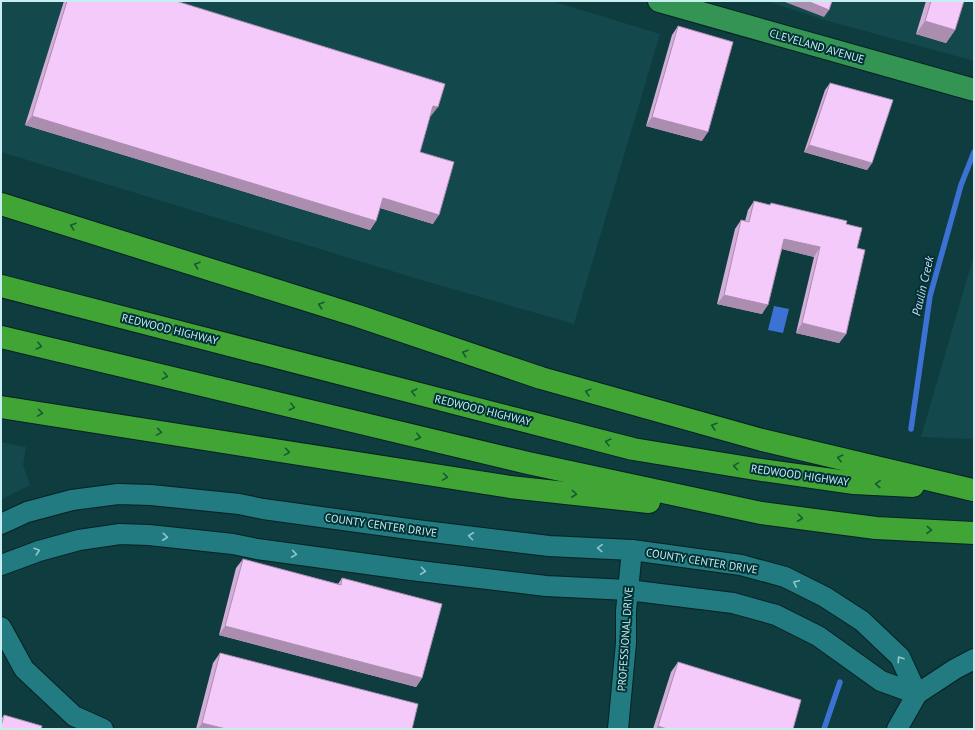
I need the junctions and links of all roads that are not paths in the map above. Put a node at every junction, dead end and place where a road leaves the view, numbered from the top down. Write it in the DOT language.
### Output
graph roads {
  1 [pos="659,1"];
  2 [pos="974,90"];
  3 [pos="1,204"];
  4 [pos="1,286"];
  5 [pos="1,337"];
  6 [pos="1,407"];
  7 [pos="974,490"];
  8 [pos="761,514"];
  9 [pos="1,524"];
  10 [pos="974,533"];
  11 [pos="632,550"];
  12 [pos="1,565"];
  13 [pos="628,590"];
  14 [pos="1,627"];
  15 [pos="974,659"];
  16 [pos="917,694"];
  17 [pos="103,729"];
  18 [pos="618,729"];
  19 [pos="896,729"];
  1 -- 2 [label="main road, CLEVELAND AVENUE"];
  7 -- 3 [label="highway, one-way"];
  7 -- 4 [label="highway, REDWOOD HIGHWAY, one-way"];
  5 -- 8 [label="highway, one-way"];
  6 -- 8 [label="highway, one-way"];
  8 -- 10 [label="highway, one-way"];
  11 -- 9 [label="street, COUNTY CENTER DRIVE, one-way"];
  11 -- 13 [label="street, PROFESSIONAL DRIVE"];
  16 -- 11 [label="street, COUNTY CENTER DRIVE, one-way"];
  12 -- 13 [label="street, one-way"];
  13 -- 16 [label="street"];
  13 -- 18 [label="street, PROFESSIONAL DRIVE"];
  14 -- 17 [label="street"];
  15 -- 16 [label="street"];
  16 -- 19 [label="street"];
}
